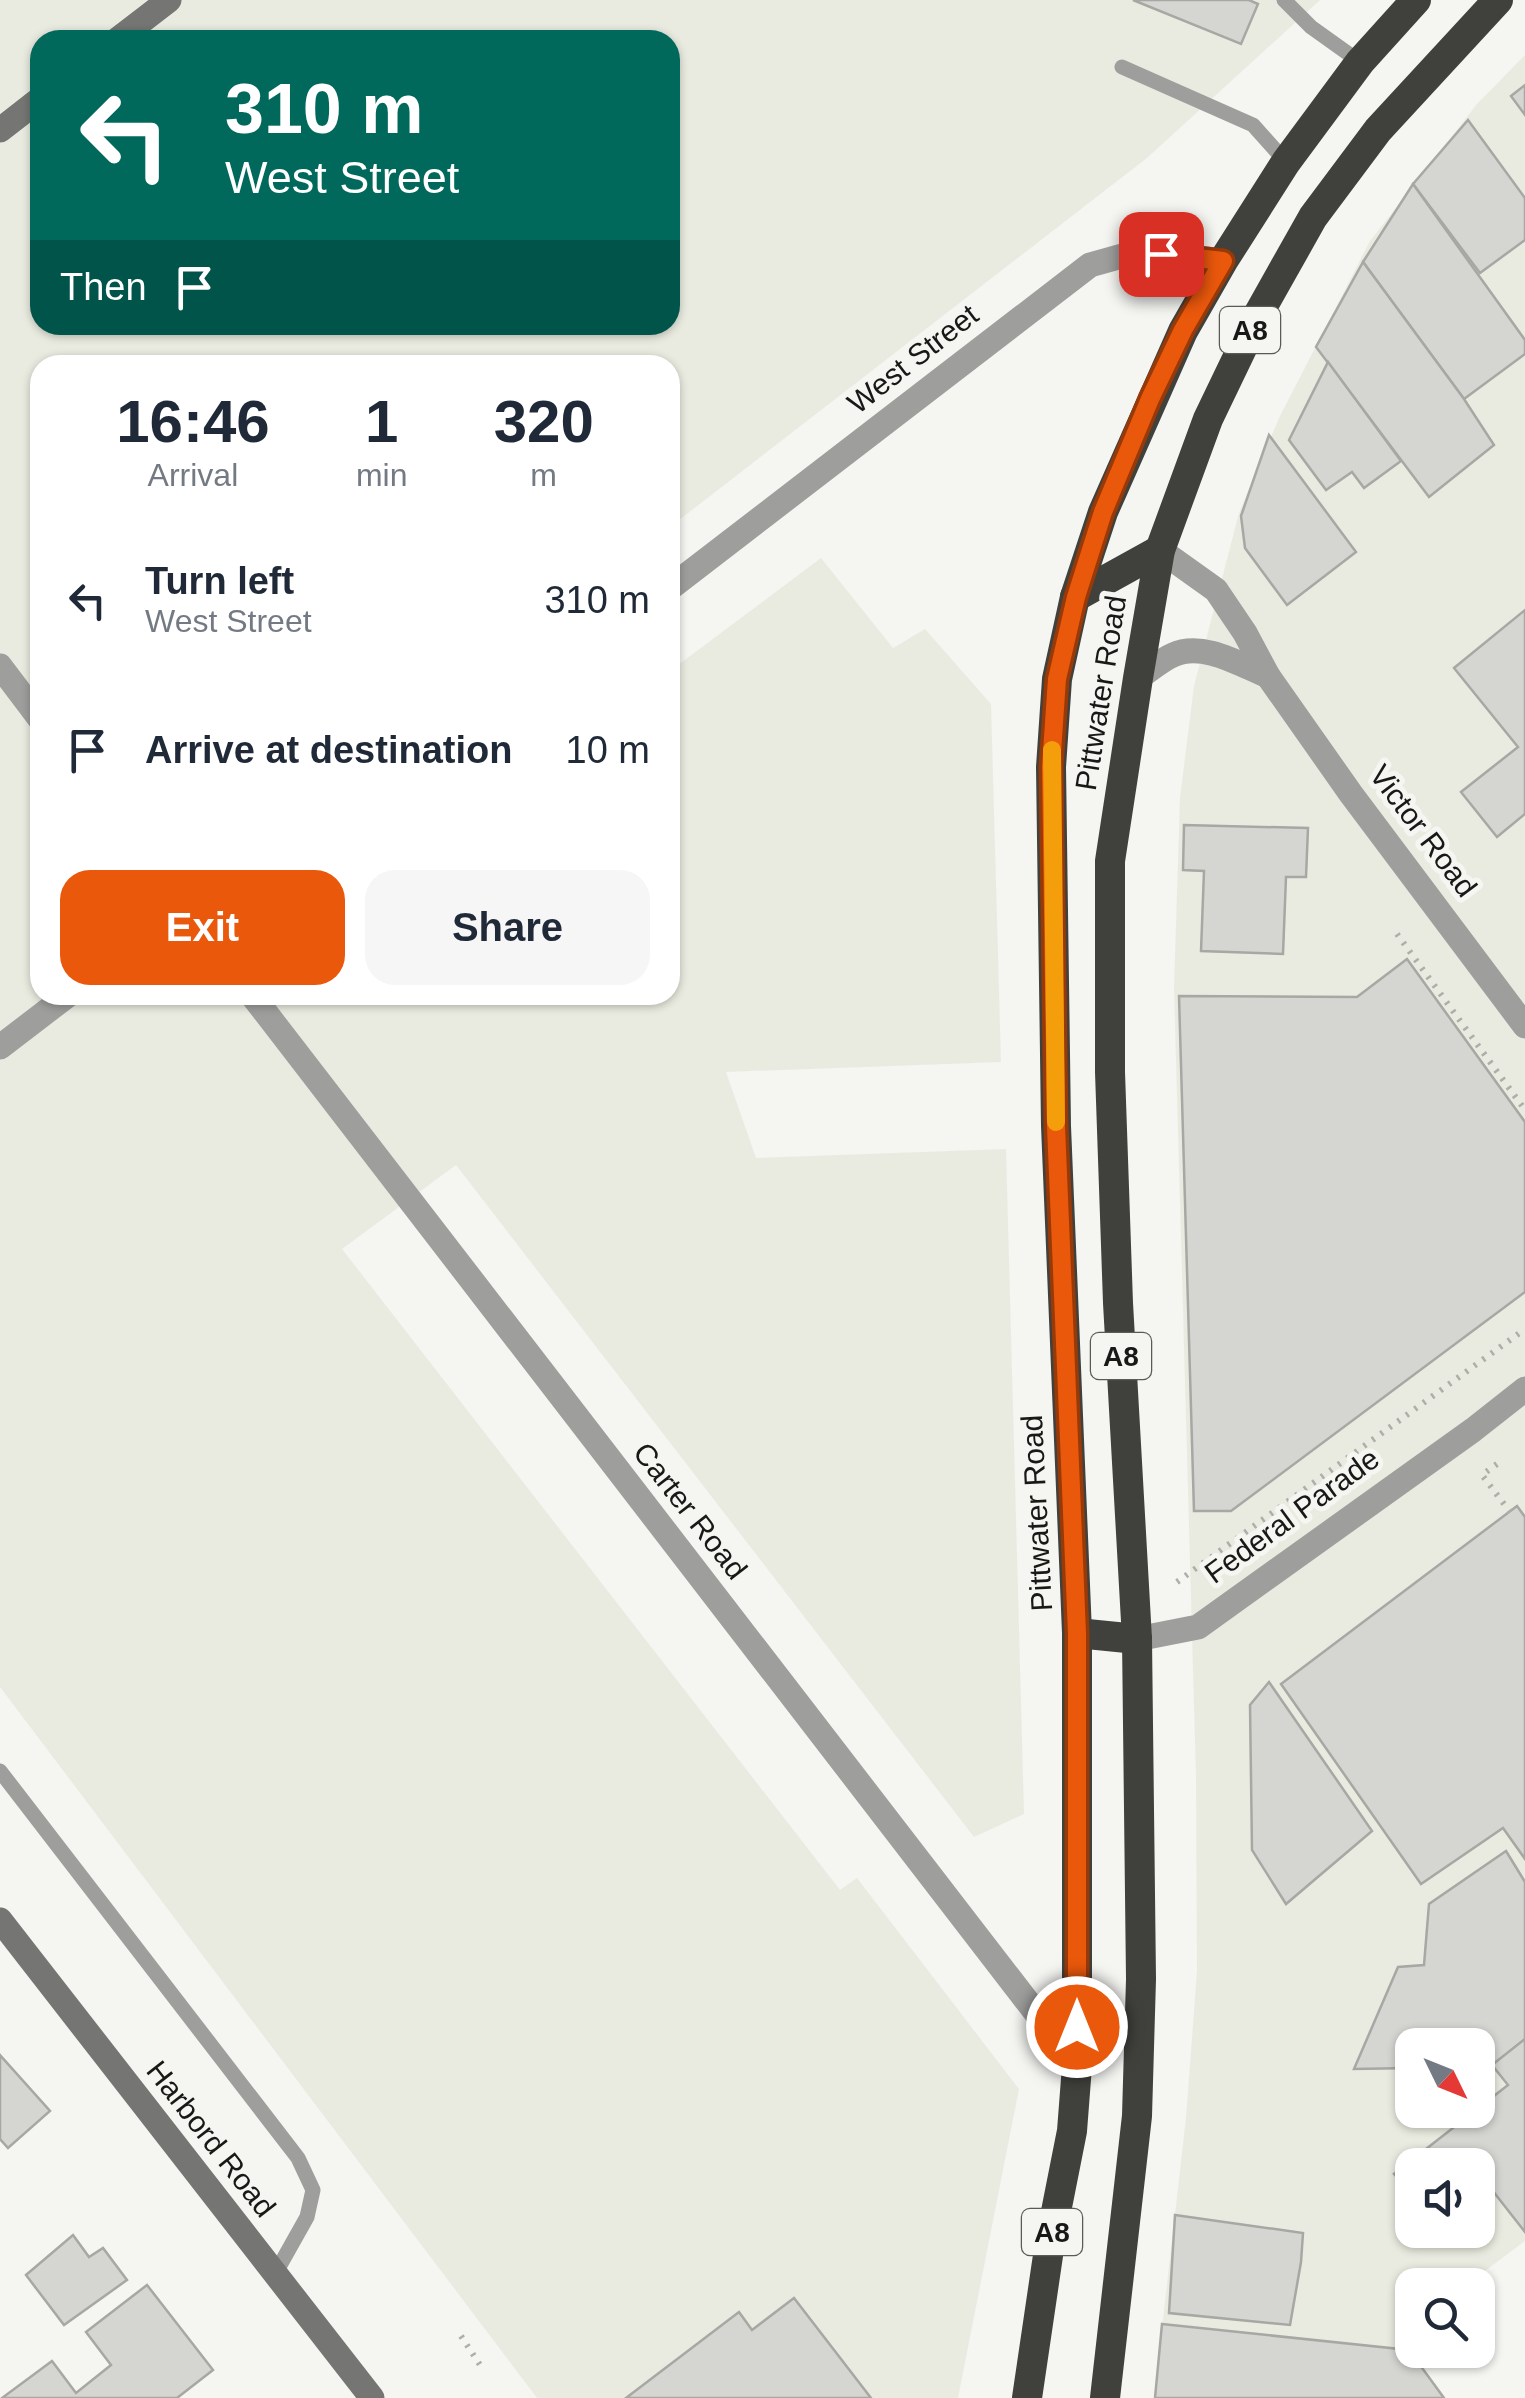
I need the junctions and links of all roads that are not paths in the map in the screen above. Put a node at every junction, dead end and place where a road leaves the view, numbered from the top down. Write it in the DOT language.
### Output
graph roads {
  1 [pos="169,0"];
  2 [pos="1284,0"];
  3 [pos="1416,0"];
  4 [pos="1498,0"];
  5 [pos="130,30"];
  6 [pos="1360,62"];
  7 [pos="1122,68"];
  8 [pos="30,107"];
  9 [pos="0,130"];
  10 [pos="1286,162"];
  11 [pos="1223,261"];
  12 [pos="1160,550"];
  13 [pos="680,580"];
  14 [pos="1076,597"];
  15 [pos="0,666"];
  16 [pos="1268,676"];
  17 [pos="1138,678"];
  18 [pos="30,706"];
  19 [pos="55,1005"];
  20 [pos="260,1005"];
  21 [pos="1525,1026"];
  22 [pos="0,1047"];
  23 [pos="1525,1389"];
  24 [pos="1077,1633"];
  25 [pos="1137,1639"];
  26 [pos="0,1771"];
  27 [pos="0,1920"];
  28 [pos="1077,2066"];
  29 [pos="275,2274"];
  30 [pos="372,2398"];
  31 [pos="1028,2398"];
  32 [pos="1104,2398"];
  1 -- 5 [label="main road"];
  2 -- 6 [label="lane"];
  3 -- 6 [label="highway, Pittwater Road / A8"];
  4 -- 12 [label="highway, Pittwater Road / A8"];
  6 -- 10 [label="highway, Pittwater Road / A8"];
  7 -- 10 [label="lane"];
  8 -- 9 [label="main road"];
  10 -- 11 [label="highway, Pittwater Road / A8"];
  11 -- 13 [label="street, West Street"];
  11 -- 14 [label="highway, Pittwater Road / A8"];
  12 -- 14 [label="highway"];
  12 -- 16 [label="street, Victor Road"];
  12 -- 17 [label="highway, Pittwater Road / A8"];
  14 -- 24 [label="highway, Pittwater Road / A8"];
  15 -- 18 [label="street"];
  16 -- 17 [label="street"];
  16 -- 21 [label="street, Victor Road"];
  17 -- 25 [label="highway, Pittwater Road / A8"];
  19 -- 22 [label="street"];
  20 -- 28 [label="street, Carter Road"];
  23 -- 25 [label="street, Federal Parade"];
  24 -- 25 [label="highway, Federal Parade"];
  24 -- 28 [label="highway, Pittwater Road / A8"];
  25 -- 32 [label="highway, Pittwater Road / A8"];
  26 -- 29 [label="lane"];
  27 -- 29 [label="main road, Harbord Road"];
  28 -- 31 [label="highway, Pittwater Road / A8"];
  29 -- 30 [label="main road, Harbord Road"];
}
